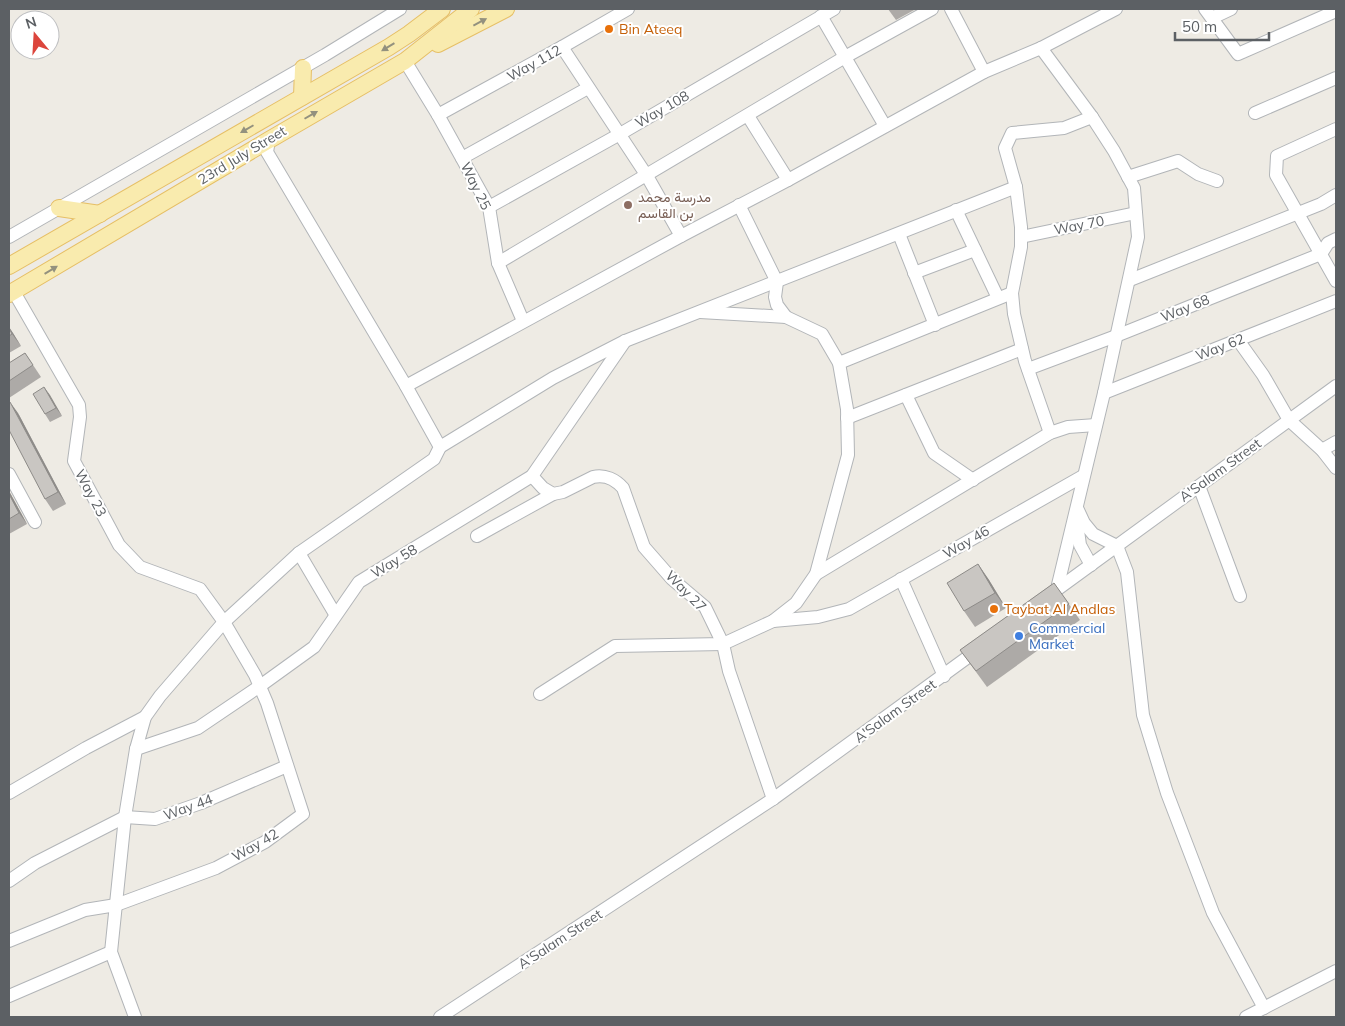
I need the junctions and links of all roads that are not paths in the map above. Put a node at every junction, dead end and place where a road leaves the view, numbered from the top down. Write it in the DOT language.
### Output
graph roads {
  1 [pos="400,9"];
  2 [pos="427,9"];
  3 [pos="442,9"];
  4 [pos="471,9"];
  5 [pos="506,9"];
  6 [pos="628,9"];
  7 [pos="834,9"];
  8 [pos="932,9"];
  9 [pos="951,9"];
  10 [pos="1116,9"];
  11 [pos="1231,9"];
  12 [pos="1336,10"];
  13 [pos="1209,13"];
  14 [pos="821,16"];
  15 [pos="409,34"];
  16 [pos="562,47"];
  17 [pos="1041,48"];
  18 [pos="845,57"];
  19 [pos="405,61"];
  20 [pos="303,68"];
  21 [pos="984,72"];
  22 [pos="1336,78"];
  23 [pos="588,88"];
  24 [pos="302,97"];
  25 [pos="1255,113"];
  26 [pos="438,115"];
  27 [pos="748,116"];
  28 [pos="1092,118"];
  29 [pos="886,126"];
  30 [pos="1336,130"];
  31 [pos="620,134"];
  32 [pos="264,146"];
  33 [pos="462,158"];
  34 [pos="647,176"];
  35 [pos="1128,177"];
  36 [pos="788,180"];
  37 [pos="1217,181"];
  38 [pos="1016,186"];
  39 [pos="1336,195"];
  40 [pos="739,205"];
  41 [pos="489,207"];
  42 [pos="60,208"];
  43 [pos="956,210"];
  44 [pos="1136,213"];
  45 [pos="1298,213"];
  46 [pos="100,214"];
  47 [pos="899,234"];
  48 [pos="680,236"];
  49 [pos="9,237"];
  50 [pos="1021,237"];
  51 [pos="1336,239"];
  52 [pos="975,250"];
  53 [pos="1321,254"];
  54 [pos="498,263"];
  55 [pos="9,266"];
  56 [pos="914,273"];
  57 [pos="1130,280"];
  58 [pos="777,282"];
  59 [pos="1336,282"];
  60 [pos="1012,292"];
  61 [pos="11,293"];
  62 [pos="998,298"];
  63 [pos="1336,301"];
  64 [pos="700,312"];
  65 [pos="786,317"];
  66 [pos="523,321"];
  67 [pos="935,325"];
  68 [pos="1116,336"];
  69 [pos="1238,340"];
  70 [pos="625,341"];
  71 [pos="1022,349"];
  72 [pos="838,363"];
  73 [pos="1028,369"];
  74 [pos="406,386"];
  75 [pos="1336,386"];
  76 [pos="1104,393"];
  77 [pos="906,395"];
  78 [pos="847,418"];
  79 [pos="1289,420"];
  80 [pos="1096,425"];
  81 [pos="1050,433"];
  82 [pos="1336,442"];
  83 [pos="440,447"];
  84 [pos="1322,450"];
  85 [pos="1336,468"];
  86 [pos="9,474"];
  87 [pos="532,476"];
  88 [pos="1083,476"];
  89 [pos="973,480"];
  90 [pos="1199,486"];
  91 [pos="553,494"];
  92 [pos="1077,508"];
  93 [pos="35,522"];
  94 [pos="1084,523"];
  95 [pos="477,536"];
  96 [pos="1117,546"];
  97 [pos="299,553"];
  98 [pos="1091,564"];
  99 [pos="816,574"];
  100 [pos="901,579"];
  101 [pos="1057,589"];
  102 [pos="1240,596"];
  103 [pos="1034,606"];
  104 [pos="335,614"];
  105 [pos="773,621"];
  106 [pos="224,622"];
  107 [pos="989,641"];
  108 [pos="724,644"];
  109 [pos="944,676"];
  110 [pos="260,686"];
  111 [pos="540,694"];
  112 [pos="146,718"];
  113 [pos="136,750"];
  114 [pos="287,766"];
  115 [pos="9,793"];
  116 [pos="773,799"];
  117 [pos="125,817"];
  118 [pos="9,880"];
  119 [pos="116,906"];
  120 [pos="9,941"];
  121 [pos="111,952"];
  122 [pos="1336,971"];
  123 [pos="9,996"];
  124 [pos="1264,1008"];
  125 [pos="135,1017"];
  126 [pos="440,1017"];
  127 [pos="1246,1017"];
  1 -- 20 [label="street"];
  2 -- 15 [label="main road"];
  3 -- 15 [label="main road, 23rd July Street"];
  4 -- 19 [label="main road, 23rd July Street"];
  19 -- 5 [label="main road, one-way"];
  6 -- 16 [label="street, Way 112"];
  7 -- 14 [label="street, Way 108"];
  8 -- 18 [label="street"];
  9 -- 21 [label="street"];
  10 -- 17 [label="street"];
  11 -- 13 [label="street"];
  12 -- 13 [label="street"];
  14 -- 18 [label="street"];
  14 -- 31 [label="street, Way 108"];
  15 -- 24 [label="main road, 23rd July Street, one-way"];
  16 -- 23 [label="street"];
  16 -- 26 [label="street, Way 112"];
  17 -- 21 [label="street"];
  17 -- 28 [label="street"];
  18 -- 27 [label="street"];
  18 -- 29 [label="street"];
  19 -- 26 [label="street, Way 25"];
  32 -- 19 [label="main road, 23rd July Street, one-way"];
  20 -- 24 [label="main road"];
  20 -- 42 [label="street"];
  21 -- 29 [label="street"];
  22 -- 25 [label="street"];
  23 -- 31 [label="street"];
  23 -- 33 [label="street"];
  24 -- 46 [label="main road, 23rd July Street, one-way"];
  26 -- 33 [label="street, Way 25"];
  27 -- 34 [label="street"];
  27 -- 36 [label="street"];
  28 -- 35 [label="street"];
  28 -- 38 [label="street"];
  29 -- 36 [label="street"];
  30 -- 45 [label="street"];
  31 -- 34 [label="street"];
  31 -- 41 [label="street, Way 108"];
  61 -- 32 [label="main road, 23rd July Street, one-way"];
  32 -- 74 [label="street"];
  33 -- 41 [label="street, Way 25"];
  34 -- 48 [label="street"];
  34 -- 54 [label="street"];
  35 -- 37 [label="street"];
  35 -- 44 [label="street"];
  36 -- 40 [label="street"];
  38 -- 43 [label="street"];
  38 -- 50 [label="street"];
  39 -- 45 [label="street"];
  40 -- 48 [label="street"];
  40 -- 58 [label="street"];
  41 -- 54 [label="street, Way 25"];
  42 -- 46 [label="main road"];
  42 -- 49 [label="street"];
  43 -- 47 [label="street"];
  43 -- 52 [label="street"];
  44 -- 50 [label="street, Way 70"];
  44 -- 57 [label="street"];
  45 -- 53 [label="street"];
  45 -- 57 [label="street"];
  46 -- 55 [label="main road, 23rd July Street"];
  47 -- 56 [label="street"];
  47 -- 58 [label="street"];
  48 -- 66 [label="street"];
  50 -- 60 [label="street"];
  51 -- 53 [label="street, Way 68"];
  52 -- 56 [label="street"];
  52 -- 62 [label="street"];
  53 -- 59 [label="street"];
  53 -- 68 [label="street, Way 68"];
  54 -- 66 [label="street, Way 25"];
  56 -- 67 [label="street"];
  57 -- 68 [label="street"];
  58 -- 64 [label="street"];
  58 -- 65 [label="street"];
  60 -- 62 [label="street"];
  60 -- 71 [label="street"];
  61 -- 106 [label="street, Way 23"];
  62 -- 67 [label="street"];
  63 -- 69 [label="street, Way 62"];
  64 -- 65 [label="street"];
  64 -- 70 [label="street"];
  65 -- 72 [label="street"];
  66 -- 74 [label="street"];
  67 -- 72 [label="street"];
  68 -- 73 [label="street, Way 68"];
  68 -- 76 [label="street"];
  69 -- 76 [label="street, Way 62"];
  69 -- 79 [label="street"];
  70 -- 83 [label="street"];
  70 -- 87 [label="street, Way 58"];
  71 -- 73 [label="street"];
  71 -- 77 [label="street"];
  72 -- 78 [label="street"];
  73 -- 81 [label="street"];
  74 -- 83 [label="street"];
  75 -- 79 [label="street, A'Salam Street"];
  76 -- 80 [label="street"];
  77 -- 78 [label="street"];
  77 -- 89 [label="street"];
  78 -- 99 [label="street"];
  79 -- 84 [label="street"];
  79 -- 90 [label="street, A'Salam Street"];
  80 -- 81 [label="street"];
  80 -- 88 [label="street"];
  81 -- 89 [label="street"];
  82 -- 84 [label="street"];
  83 -- 97 [label="street"];
  84 -- 85 [label="street"];
  86 -- 93 [label="street"];
  87 -- 91 [label="street"];
  87 -- 104 [label="street, Way 58"];
  88 -- 92 [label="street"];
  88 -- 100 [label="street, Way 46"];
  89 -- 99 [label="street"];
  90 -- 96 [label="street, A'Salam Street"];
  90 -- 102 [label="street"];
  91 -- 95 [label="street"];
  91 -- 108 [label="street, Way 27"];
  92 -- 94 [label="street"];
  92 -- 98 [label="street"];
  92 -- 101 [label="street"];
  94 -- 96 [label="street"];
  94 -- 98 [label="street"];
  96 -- 98 [label="street, A'Salam Street"];
  96 -- 124 [label="street"];
  97 -- 104 [label="street"];
  97 -- 106 [label="street"];
  98 -- 101 [label="street, A'Salam Street"];
  99 -- 105 [label="street"];
  100 -- 105 [label="street, Way 46"];
  100 -- 109 [label="street"];
  101 -- 103 [label="street, A'Salam Street"];
  104 -- 110 [label="street, Way 58"];
  105 -- 108 [label="street"];
  106 -- 110 [label="street, Way 42"];
  106 -- 112 [label="street"];
  107 -- 109 [label="street, A'Salam Street"];
  108 -- 111 [label="street"];
  108 -- 116 [label="street, Way 27"];
  109 -- 116 [label="street, A'Salam Street"];
  110 -- 113 [label="street, Way 58"];
  110 -- 114 [label="street, Way 42"];
  112 -- 113 [label="street"];
  112 -- 115 [label="street"];
  113 -- 117 [label="street"];
  114 -- 117 [label="street, Way 44"];
  114 -- 119 [label="street, Way 42"];
  116 -- 126 [label="street, A'Salam Street"];
  117 -- 118 [label="street"];
  117 -- 119 [label="street"];
  119 -- 120 [label="street, Way 42"];
  119 -- 121 [label="street"];
  121 -- 123 [label="street"];
  121 -- 125 [label="street"];
  122 -- 124 [label="street"];
  124 -- 127 [label="street"];
}
